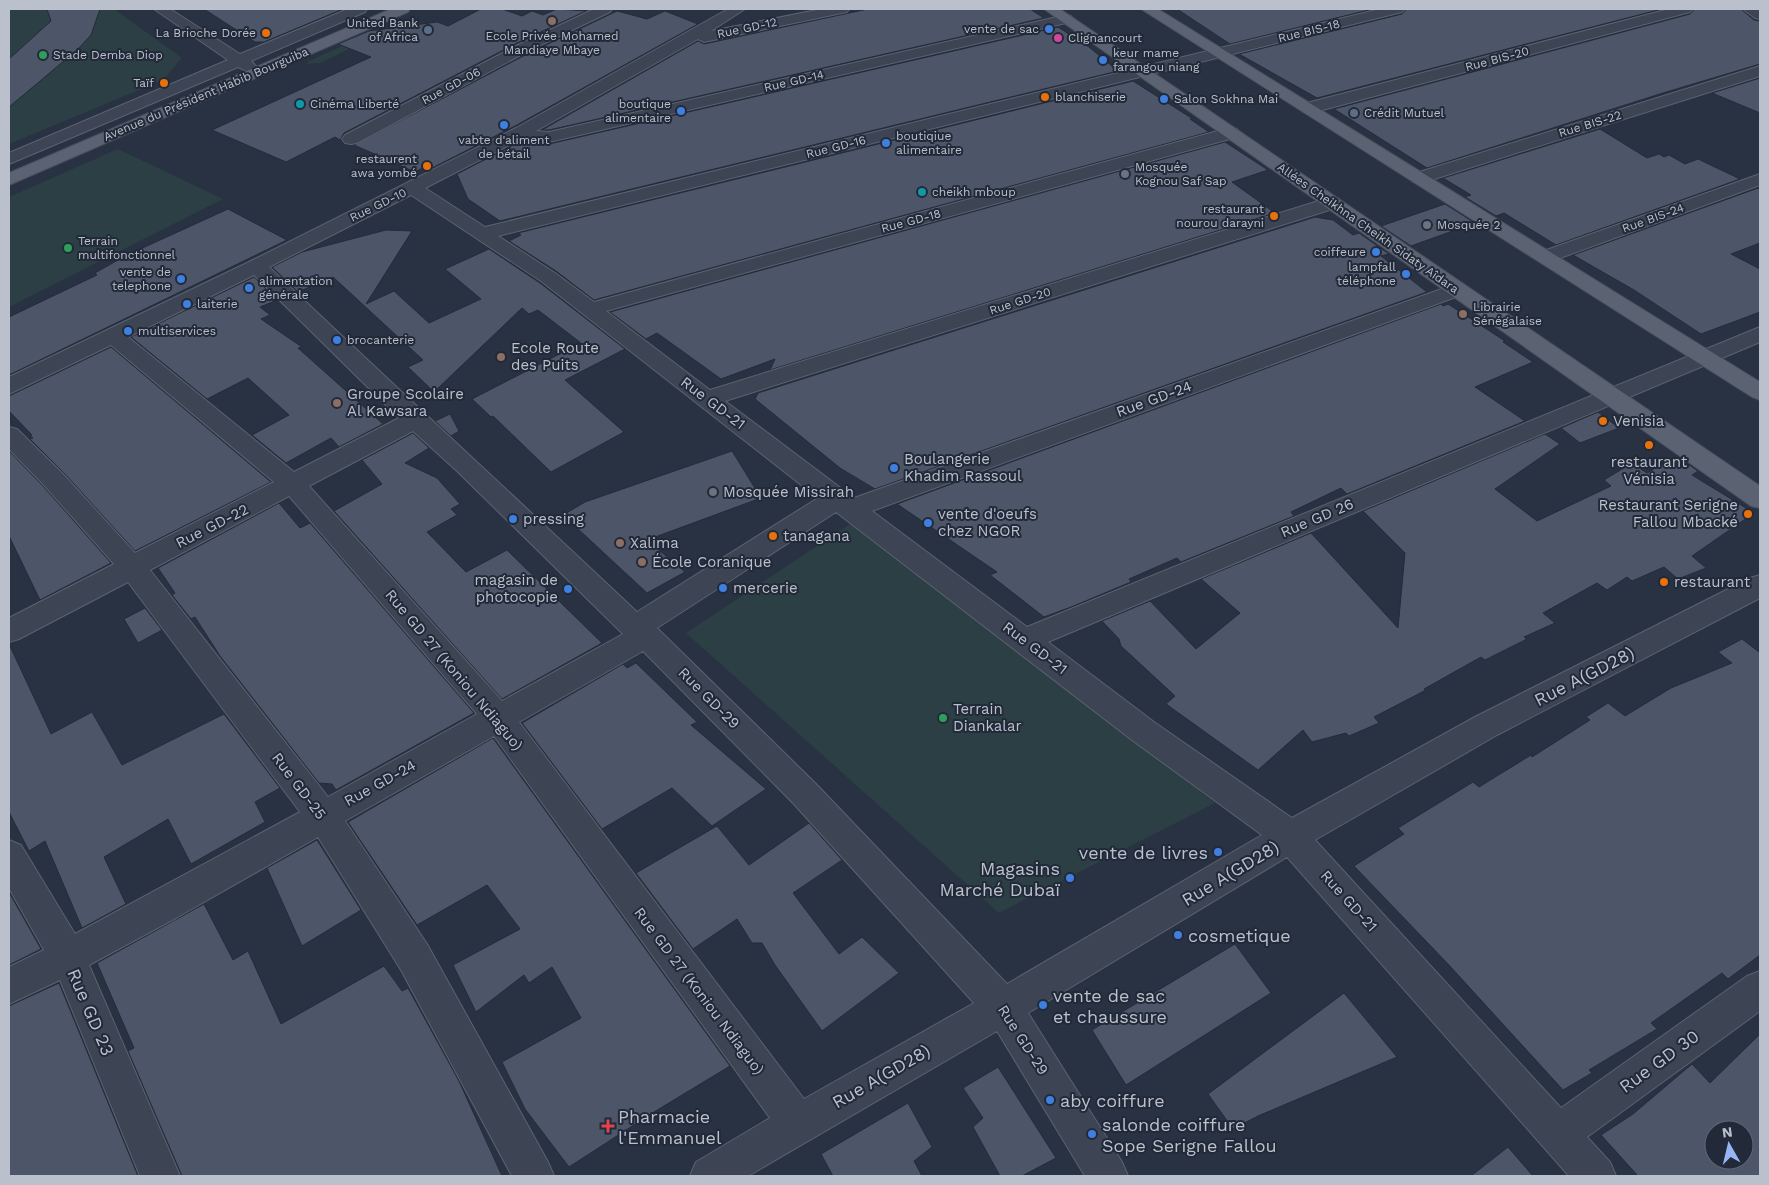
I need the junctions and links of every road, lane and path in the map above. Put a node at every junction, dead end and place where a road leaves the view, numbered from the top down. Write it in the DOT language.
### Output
graph roads {
  1 [pos="161,9"];
  2 [pos="360,9"];
  3 [pos="605,9"];
  4 [pos="738,9"];
  5 [pos="842,9"];
  6 [pos="1148,9"];
  7 [pos="1398,9"];
  8 [pos="1686,9"];
  9 [pos="1750,9"];
  10 [pos="394,10"];
  11 [pos="1058,14"];
  12 [pos="1760,15"];
  13 [pos="681,42"];
  14 [pos="1213,55"];
  15 [pos="238,60"];
  16 [pos="1147,71"];
  17 [pos="1760,71"];
  18 [pos="257,72"];
  19 [pos="1308,108"];
  20 [pos="522,132"];
  21 [pos="1231,133"];
  22 [pos="351,138"];
  23 [pos="9,159"];
  24 [pos="1419,178"];
  25 [pos="1760,179"];
  26 [pos="9,180"];
  27 [pos="412,188"];
  28 [pos="1332,203"];
  29 [pos="481,234"];
  30 [pos="1545,256"];
  31 [pos="256,266"];
  32 [pos="1457,290"];
  33 [pos="590,309"];
  34 [pos="1760,334"];
  35 [pos="113,335"];
  36 [pos="1697,360"];
  37 [pos="9,386"];
  38 [pos="1760,392"];
  39 [pos="1617,393"];
  40 [pos="707,399"];
  41 [pos="416,420"];
  42 [pos="9,435"];
  43 [pos="294,485"];
  44 [pos="1760,499"];
  45 [pos="844,504"];
  46 [pos="132,567"];
  47 [pos="1760,586"];
  48 [pos="9,631"];
  49 [pos="640,632"];
  50 [pos="1024,640"];
  51 [pos="499,718"];
  52 [pos="323,816"];
  53 [pos="1291,837"];
  54 [pos="9,856"];
  55 [pos="68,957"];
  56 [pos="9,986"];
  57 [pos="1760,988"];
  58 [pos="1003,1007"];
  59 [pos="798,1124"];
  60 [pos="1558,1134"];
  61 [pos="160,1176"];
  62 [pos="534,1176"];
  63 [pos="710,1176"];
  64 [pos="1108,1176"];
  65 [pos="1596,1176"];
  1 -- 15 [label="street"];
  2 -- 15 [label="street"];
  3 -- 22 [label="street, Rue GD-06"];
  4 -- 13 [label="street, Rue GD-10"];
  5 -- 13 [label="street, Rue GD-12"];
  6 -- 14 [label="main road"];
  7 -- 14 [label="street, Rue BIS-18"];
  8 -- 19 [label="street, Rue BIS-20"];
  9 -- 12 [label="street"];
  10 -- 18 [label="main road, Avenue du Président Habib Bourguiba"];
  11 -- 16 [label="main road, Allées Cheikhna Cheikh Sidaty Aîdara"];
  11 -- 20 [label="street, Rue GD-14"];
  13 -- 20 [label="street, Rue GD-10"];
  14 -- 16 [label="street, Rue GD-16"];
  14 -- 19 [label="main road"];
  15 -- 18 [label="street"];
  15 -- 23 [label="street"];
  16 -- 21 [label="main road, Allées Cheikhna Cheikh Sidaty Aîdara"];
  16 -- 29 [label="street, Rue GD-16"];
  17 -- 24 [label="street, Rue BIS-22"];
  18 -- 26 [label="main road, Avenue du Président Habib Bourguiba"];
  19 -- 24 [label="main road"];
  20 -- 27 [label="street, Rue GD-10"];
  21 -- 28 [label="main road, Allées Cheikhna Cheikh Sidaty Aîdara"];
  21 -- 33 [label="street, Rue GD-18"];
  24 -- 30 [label="main road"];
  25 -- 30 [label="street, Rue BIS-24"];
  27 -- 29 [label="street, Rue GD-21"];
  27 -- 31 [label="street, Rue GD-10"];
  28 -- 32 [label="main road, Allées Cheikhna Cheikh Sidaty Aîdara"];
  28 -- 40 [label="street, Rue GD-20"];
  29 -- 33 [label="street, Rue GD-21"];
  30 -- 36 [label="main road"];
  31 -- 35 [label="street, Rue GD-10"];
  31 -- 41 [label="street, Rue GD-29"];
  32 -- 39 [label="main road, Allées Cheikhna Cheikh Sidaty Aîdara"];
  32 -- 45 [label="street, Rue GD-24"];
  33 -- 40 [label="street, Rue GD-21"];
  34 -- 36 [label="street, Rue GD 26"];
  35 -- 37 [label="street, Rue GD-10"];
  35 -- 43 [label="street, Rue GD 27 (Koniou Ndiaguo)"];
  36 -- 38 [label="main road"];
  36 -- 39 [label="street, Rue GD 26"];
  39 -- 44 [label="main road, Allées Cheikhna Cheikh Sidaty Aîdara"];
  39 -- 50 [label="street, Rue GD 26"];
  40 -- 45 [label="street, Rue GD-21"];
  41 -- 43 [label="street, Rue GD-22"];
  41 -- 49 [label="street, Rue GD-29"];
  42 -- 46 [label="street, Rue GD-25"];
  43 -- 46 [label="street, Rue GD-22"];
  43 -- 51 [label="street, Rue GD 27 (Koniou Ndiaguo)"];
  45 -- 49 [label="street, Rue GD-24"];
  45 -- 50 [label="street, Rue GD-21"];
  46 -- 48 [label="street, Rue GD-22"];
  46 -- 52 [label="street, Rue GD-25"];
  47 -- 53 [label="street, Rue A(GD28)"];
  49 -- 51 [label="street, Rue GD-24"];
  49 -- 58 [label="street, Rue GD-29"];
  50 -- 53 [label="street, Rue GD-21"];
  51 -- 52 [label="street, Rue GD-24"];
  51 -- 59 [label="street, Rue GD 27 (Koniou Ndiaguo)"];
  52 -- 55 [label="street, Rue GD-24"];
  52 -- 62 [label="street, Rue GD-25"];
  53 -- 58 [label="street, Rue A(GD28)"];
  53 -- 60 [label="street, Rue GD-21"];
  54 -- 55 [label="street, Rue GD 23"];
  55 -- 56 [label="street, Rue GD-24"];
  55 -- 61 [label="street, Rue GD 23"];
  57 -- 60 [label="street, Rue GD 30"];
  58 -- 59 [label="street, Rue A(GD28)"];
  58 -- 64 [label="street, Rue GD-29"];
  59 -- 63 [label="street, Rue A(GD28)"];
  60 -- 65 [label="street, Rue GD-21"];
}
